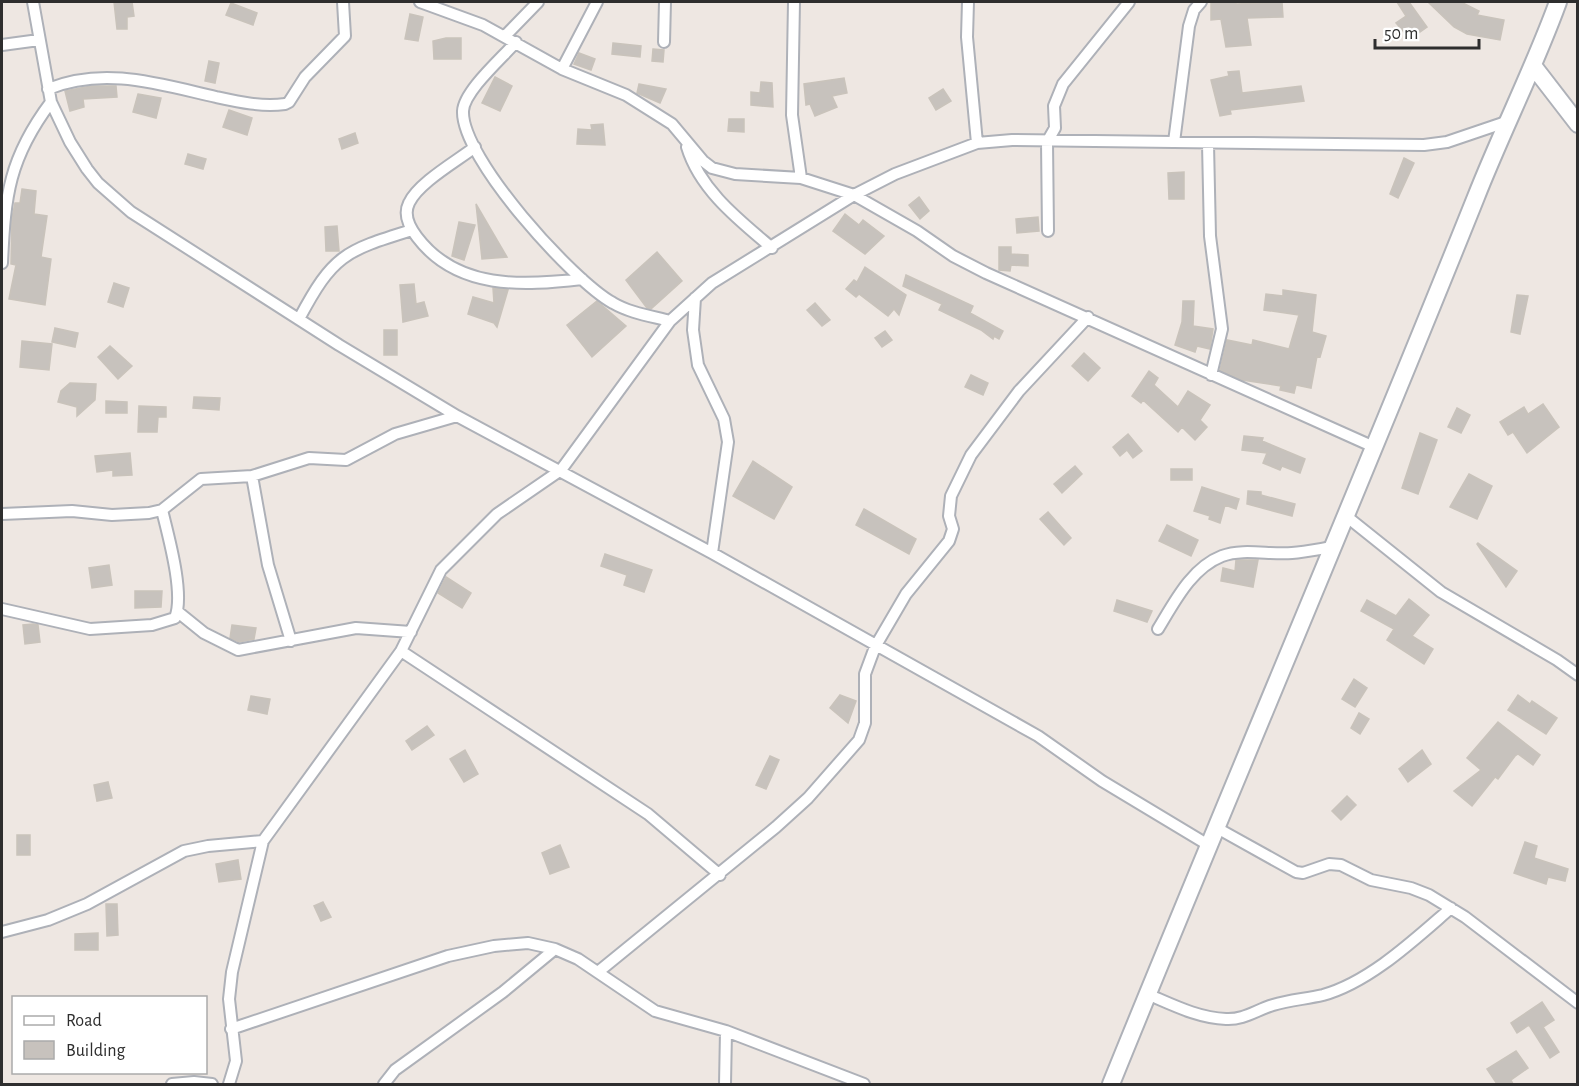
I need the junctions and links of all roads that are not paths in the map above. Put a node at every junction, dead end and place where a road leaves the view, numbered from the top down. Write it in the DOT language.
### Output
graph roads {
  1 [pos="33,2"];
  2 [pos="344,2"];
  3 [pos="420,2"];
  4 [pos="538,2"];
  5 [pos="597,2"];
  6 [pos="665,2"];
  7 [pos="794,2"];
  8 [pos="968,2"];
  9 [pos="1129,2"];
  10 [pos="1201,2"];
  11 [pos="1558,2"];
  12 [pos="505,36"];
  13 [pos="39,40"];
  14 [pos="516,42"];
  15 [pos="664,42"];
  16 [pos="2,45"];
  17 [pos="1534,67"];
  18 [pos="562,69"];
  19 [pos="48,89"];
  20 [pos="51,102"];
  21 [pos="1506,122"];
  22 [pos="1578,124"];
  23 [pos="685,141"];
  24 [pos="1047,142"];
  25 [pos="1174,142"];
  26 [pos="977,143"];
  27 [pos="1208,144"];
  28 [pos="475,147"];
  29 [pos="801,178"];
  30 [pos="854,195"];
  31 [pos="3,219"];
  32 [pos="412,230"];
  33 [pos="1048,231"];
  34 [pos="772,248"];
  35 [pos="2,263"];
  36 [pos="582,279"];
  37 [pos="695,298"];
  38 [pos="1088,317"];
  39 [pos="299,319"];
  40 [pos="670,321"];
  41 [pos="1211,375"];
  42 [pos="458,416"];
  43 [pos="1374,447"];
  44 [pos="561,470"];
  45 [pos="252,476"];
  46 [pos="162,510"];
  47 [pos="2,514"];
  48 [pos="1346,516"];
  49 [pos="1333,547"];
  50 [pos="712,553"];
  51 [pos="2,609"];
  52 [pos="178,612"];
  53 [pos="1158,629"];
  54 [pos="411,632"];
  55 [pos="291,641"];
  56 [pos="875,647"];
  57 [pos="401,651"];
  58 [pos="1578,675"];
  59 [pos="1216,828"];
  60 [pos="263,841"];
  61 [pos="1210,846"];
  62 [pos="720,875"];
  63 [pos="1451,908"];
  64 [pos="2,932"];
  65 [pos="555,949"];
  66 [pos="598,972"];
  67 [pos="1147,994"];
  68 [pos="1578,1003"];
  69 [pos="231,1029"];
  70 [pos="726,1031"];
  71 [pos="172,1084"];
  72 [pos="212,1084"];
  73 [pos="229,1084"];
  74 [pos="384,1084"];
  75 [pos="725,1084"];
  76 [pos="864,1084"];
  77 [pos="1111,1084"];
  1 -- 13 [label="street"];
  2 -- 19 [label="street"];
  3 -- 12 [label="street"];
  4 -- 12 [label="street"];
  5 -- 18 [label="street"];
  6 -- 15 [label="street"];
  7 -- 29 [label="street"];
  8 -- 26 [label="street"];
  9 -- 24 [label="street"];
  10 -- 25 [label="street"];
  11 -- 17 [label="main road"];
  12 -- 14 [label="street"];
  13 -- 16 [label="street"];
  13 -- 19 [label="street"];
  14 -- 18 [label="street"];
  14 -- 28 [label="street"];
  17 -- 21 [label="main road"];
  17 -- 22 [label="main road"];
  18 -- 23 [label="street"];
  19 -- 20 [label="street"];
  20 -- 31 [label="street"];
  20 -- 39 [label="street"];
  21 -- 27 [label="street"];
  21 -- 43 [label="main road"];
  23 -- 29 [label="street"];
  23 -- 34 [label="street"];
  24 -- 25 [label="street"];
  24 -- 26 [label="street"];
  24 -- 33 [label="street"];
  25 -- 27 [label="street"];
  26 -- 30 [label="street"];
  27 -- 41 [label="street"];
  28 -- 32 [label="street"];
  28 -- 36 [label="street"];
  29 -- 30 [label="street"];
  30 -- 34 [label="street"];
  30 -- 38 [label="street"];
  31 -- 35 [label="street"];
  32 -- 36 [label="street"];
  32 -- 39 [label="street"];
  34 -- 37 [label="street"];
  36 -- 40 [label="street"];
  37 -- 40 [label="street"];
  37 -- 50 [label="street"];
  38 -- 41 [label="street"];
  38 -- 56 [label="street"];
  39 -- 42 [label="street"];
  40 -- 44 [label="street"];
  41 -- 43 [label="street"];
  42 -- 44 [label="street"];
  42 -- 45 [label="street"];
  43 -- 48 [label="main road"];
  44 -- 50 [label="street"];
  44 -- 54 [label="street"];
  45 -- 46 [label="street"];
  45 -- 55 [label="street"];
  46 -- 47 [label="street"];
  46 -- 52 [label="street"];
  48 -- 49 [label="main road"];
  48 -- 58 [label="street"];
  49 -- 53 [label="street"];
  49 -- 59 [label="main road"];
  50 -- 56 [label="street"];
  51 -- 52 [label="street"];
  52 -- 55 [label="street"];
  54 -- 55 [label="street"];
  54 -- 57 [label="street"];
  56 -- 61 [label="street"];
  56 -- 62 [label="street"];
  57 -- 60 [label="street"];
  57 -- 62 [label="street"];
  59 -- 61 [label="main road"];
  59 -- 63 [label="street"];
  60 -- 64 [label="street"];
  60 -- 69 [label="street"];
  61 -- 67 [label="main road"];
  62 -- 66 [label="street"];
  63 -- 67 [label="street"];
  63 -- 68 [label="street"];
  65 -- 66 [label="street"];
  65 -- 69 [label="street"];
  65 -- 74 [label="street"];
  66 -- 70 [label="street"];
  67 -- 77 [label="main road"];
  69 -- 73 [label="street"];
  70 -- 75 [label="street"];
  70 -- 76 [label="street"];
  71 -- 72 [label="street"];
}
